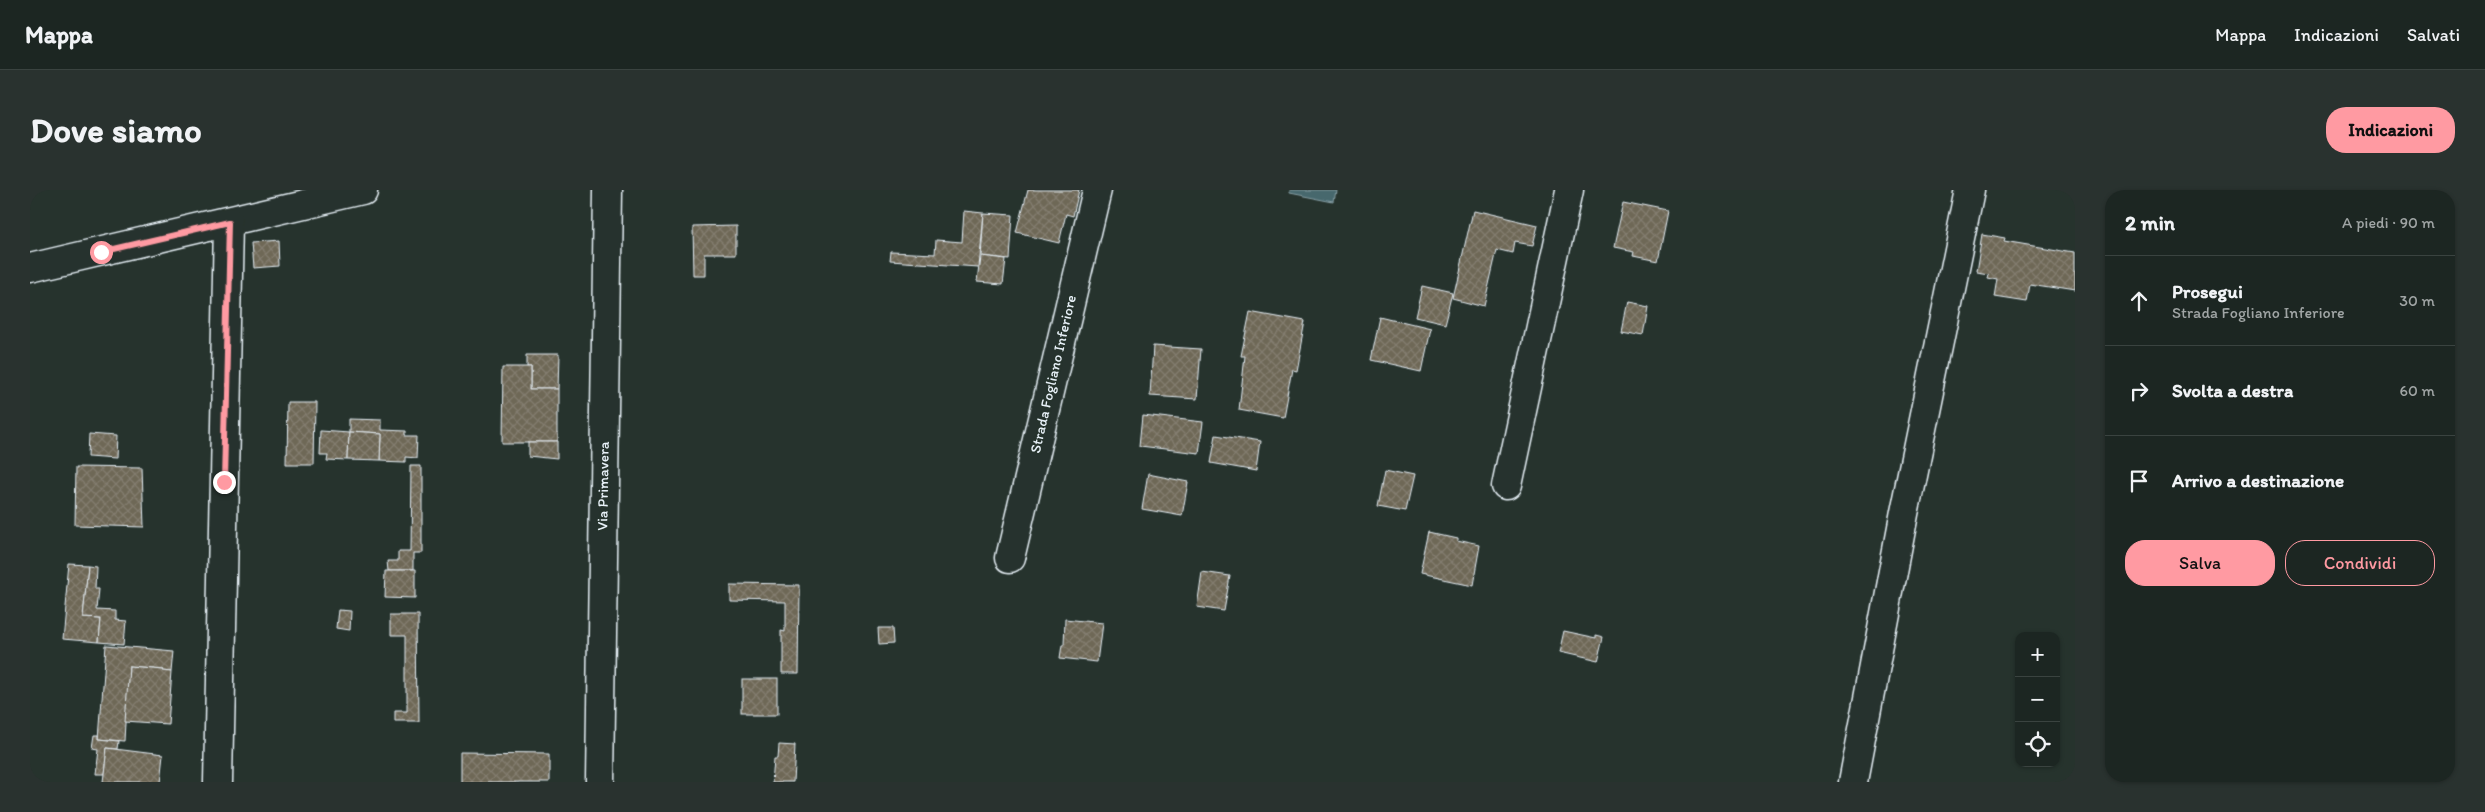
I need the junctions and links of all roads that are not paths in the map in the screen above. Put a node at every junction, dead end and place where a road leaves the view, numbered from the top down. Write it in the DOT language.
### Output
graph roads {
  1 [pos="363,190"];
  2 [pos="608,190"];
  3 [pos="1097,190"];
  4 [pos="1569,190"];
  5 [pos="1970,190"];
  6 [pos="230,222"];
  7 [pos="30,268"];
  8 [pos="1506,486"];
  9 [pos="1010,558"];
  10 [pos="218,782"];
  11 [pos="600,782"];
  12 [pos="1853,782"];
  1 -- 6 [label="street"];
  2 -- 11 [label="street, Via Primavera"];
  3 -- 9 [label="street, Strada Fogliano Inferiore"];
  4 -- 8 [label="street"];
  5 -- 12 [label="street"];
  6 -- 7 [label="street"];
  6 -- 10 [label="street"];
}
